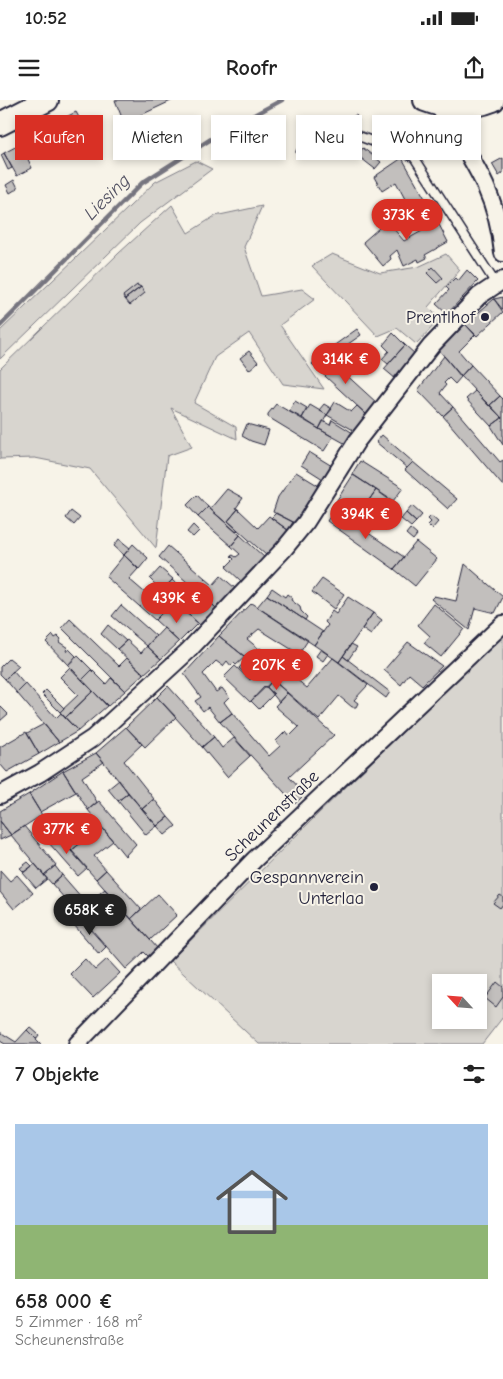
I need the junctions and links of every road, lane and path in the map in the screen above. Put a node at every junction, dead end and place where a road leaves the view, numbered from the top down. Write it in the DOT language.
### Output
graph roads {
  1 [pos="47,100"];
  2 [pos="493,100"];
  3 [pos="431,102"];
  4 [pos="0,124"];
  5 [pos="362,137"];
  6 [pos="503,253"];
  7 [pos="499,282"];
  8 [pos="503,624"];
  9 [pos="0,795"];
  10 [pos="77,1044"];
  1 -- 4 [label="main road"];
  2 -- 3 [label="main road"];
  3 -- 6 [label="street"];
  5 -- 7 [label="lane"];
  7 -- 9 [label="street"];
  8 -- 10 [label="street, Scheunenstraße"];
}
